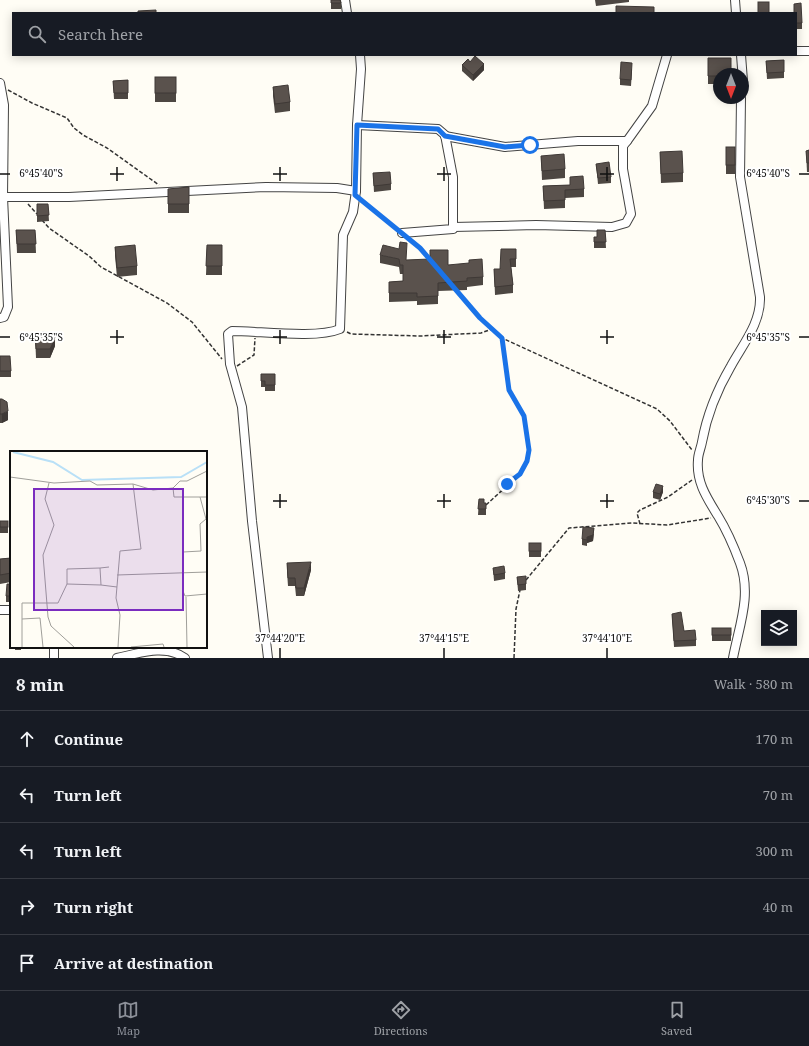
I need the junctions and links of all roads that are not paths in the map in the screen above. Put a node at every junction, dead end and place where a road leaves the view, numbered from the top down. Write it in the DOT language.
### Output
graph roads {
  1 [pos="345,0"];
  2 [pos="735,0"];
  3 [pos="347,12"];
  4 [pos="736,12"];
  5 [pos="797,51"];
  6 [pos="809,51"];
  7 [pos="360,56"];
  8 [pos="667,56"];
  9 [pos="741,56"];
  10 [pos="742,68"];
  11 [pos="1,85"];
  12 [pos="742,104"];
  13 [pos="357,125"];
  14 [pos="445,136"];
  15 [pos="627,141"];
  16 [pos="356,193"];
  17 [pos="2,197"];
  18 [pos="453,227"];
  19 [pos="402,233"];
  20 [pos="0,318"];
  21 [pos="118,658"];
  22 [pos="185,658"];
  23 [pos="268,658"];
  24 [pos="733,658"];
  1 -- 3 [label="street"];
  2 -- 4 [label="street"];
  5 -- 6 [label="street"];
  7 -- 13 [label="street"];
  8 -- 15 [label="street"];
  9 -- 10 [label="street"];
  11 -- 17 [label="street"];
  12 -- 24 [label="street"];
  13 -- 14 [label="street"];
  13 -- 16 [label="street"];
  14 -- 15 [label="street"];
  14 -- 18 [label="street"];
  15 -- 18 [label="street"];
  16 -- 17 [label="street"];
  16 -- 23 [label="street"];
  17 -- 20 [label="street"];
  18 -- 19 [label="street"];
  21 -- 22 [label="street"];
}
